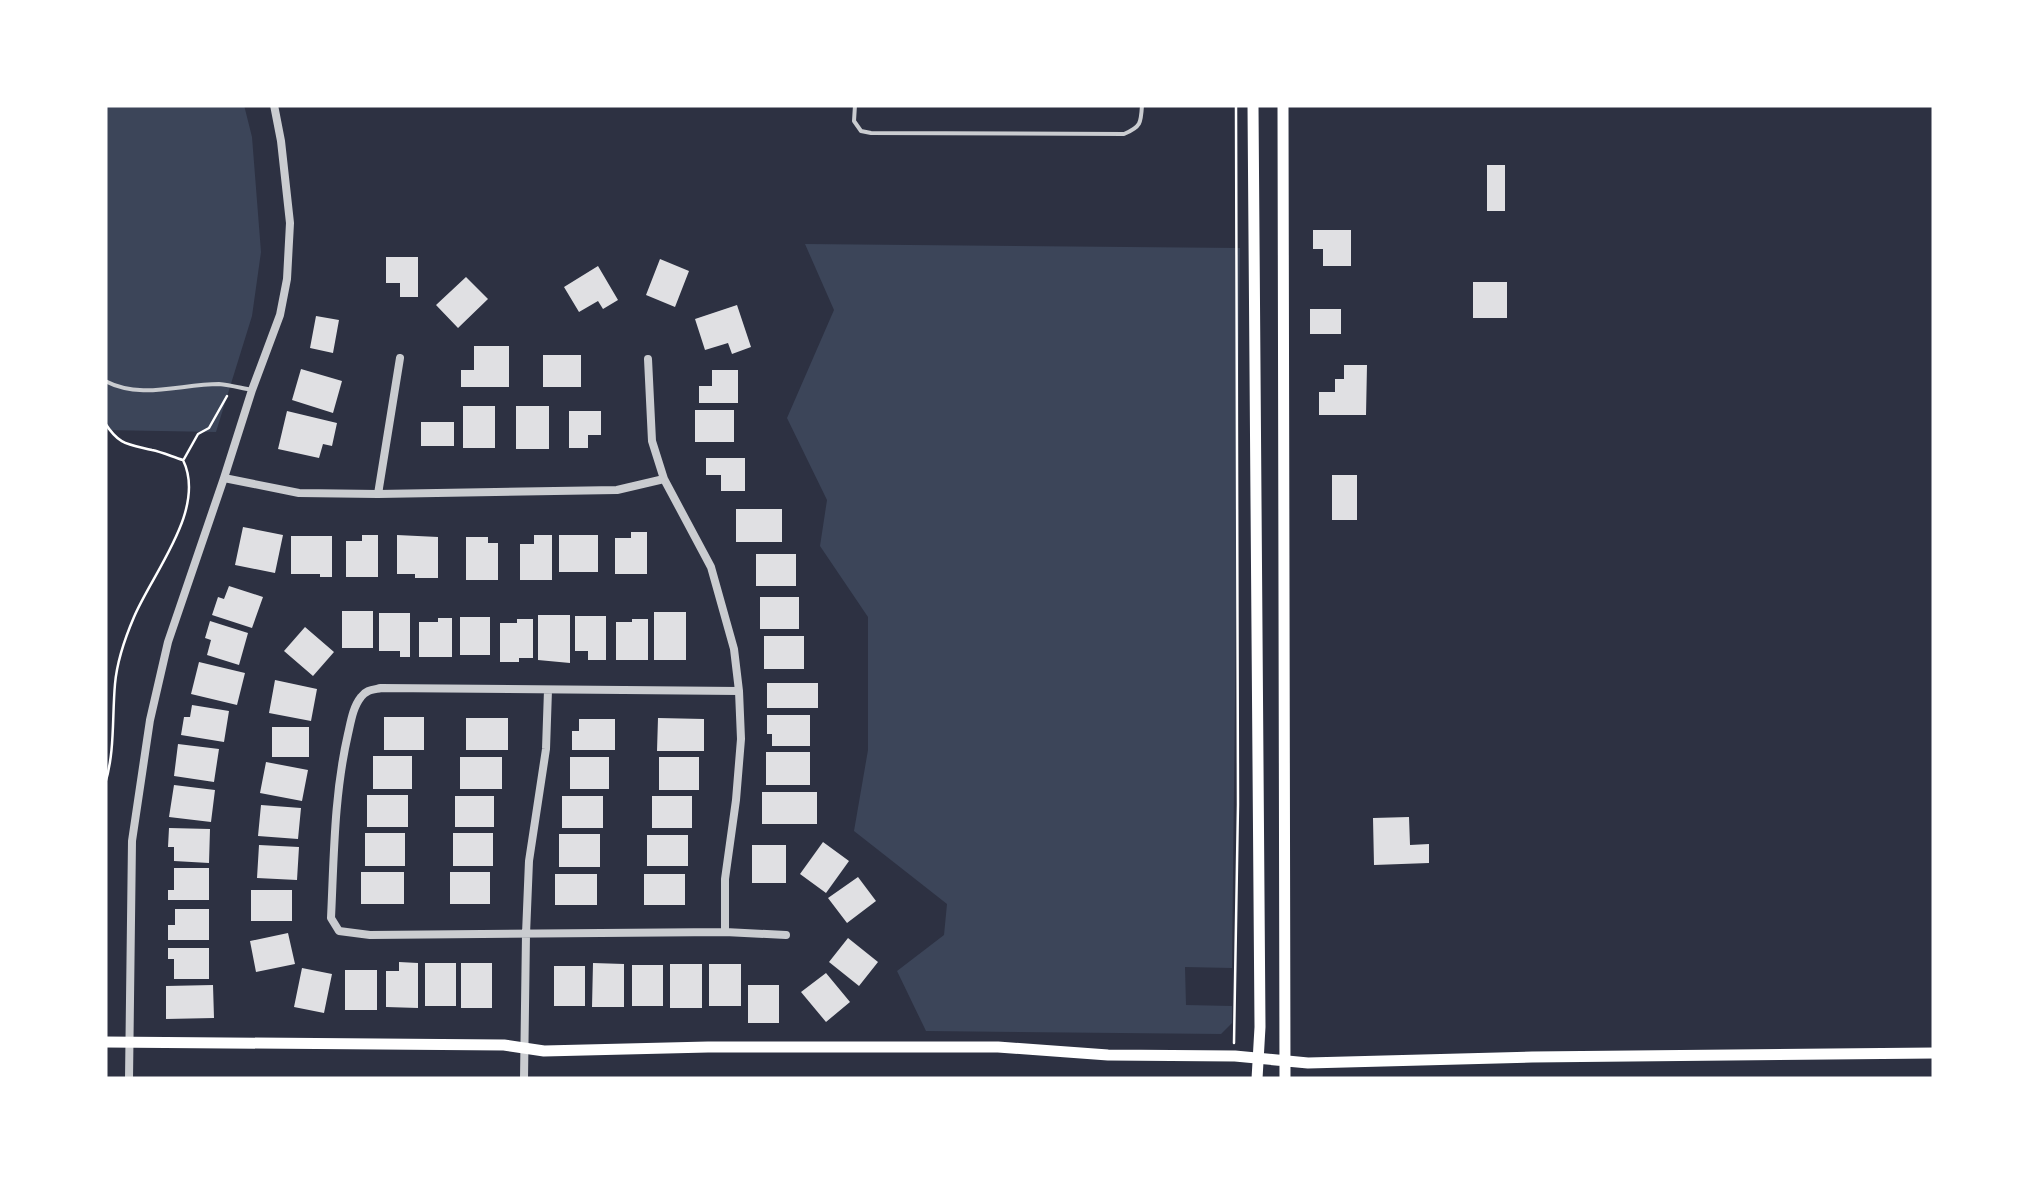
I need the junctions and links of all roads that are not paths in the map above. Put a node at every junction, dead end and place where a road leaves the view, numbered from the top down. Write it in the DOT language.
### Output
graph roads {
  1 [pos="274,105"];
  2 [pos="855,105"];
  3 [pos="1142,105"];
  4 [pos="1254,105"];
  5 [pos="1283,105"];
  6 [pos="400,358"];
  7 [pos="648,359"];
  8 [pos="105,381"];
  9 [pos="252,390"];
  10 [pos="224,478"];
  11 [pos="664,479"];
  12 [pos="378,494"];
  13 [pos="548,690"];
  14 [pos="740,691"];
  15 [pos="725,932"];
  16 [pos="526,934"];
  17 [pos="786,934"];
  18 [pos="105,1042"];
  19 [pos="129,1042"];
  20 [pos="525,1048"];
  21 [pos="1934,1053"];
  22 [pos="1258,1057"];
  23 [pos="1285,1060"];
  24 [pos="129,1079"];
  25 [pos="524,1079"];
  26 [pos="1257,1079"];
  27 [pos="1285,1079"];
  1 -- 9 [label="street"];
  2 -- 3 [label="lane"];
  4 -- 22 [label="main road"];
  5 -- 23 [label="main road"];
  6 -- 12 [label="street"];
  7 -- 11 [label="street"];
  8 -- 9 [label="lane"];
  9 -- 10 [label="street"];
  10 -- 12 [label="street"];
  10 -- 19 [label="street"];
  11 -- 12 [label="street"];
  11 -- 14 [label="street"];
  13 -- 14 [label="street"];
  13 -- 16 [label="street"];
  13 -- 16 [label="street"];
  14 -- 15 [label="street"];
  15 -- 16 [label="street"];
  15 -- 17 [label="street"];
  16 -- 20 [label="street"];
  18 -- 19 [label="main road"];
  19 -- 20 [label="main road"];
  19 -- 24 [label="street"];
  20 -- 22 [label="main road"];
  20 -- 25 [label="street"];
  21 -- 23 [label="main road"];
  22 -- 23 [label="main road"];
  22 -- 26 [label="main road"];
  23 -- 27 [label="main road"];
}
